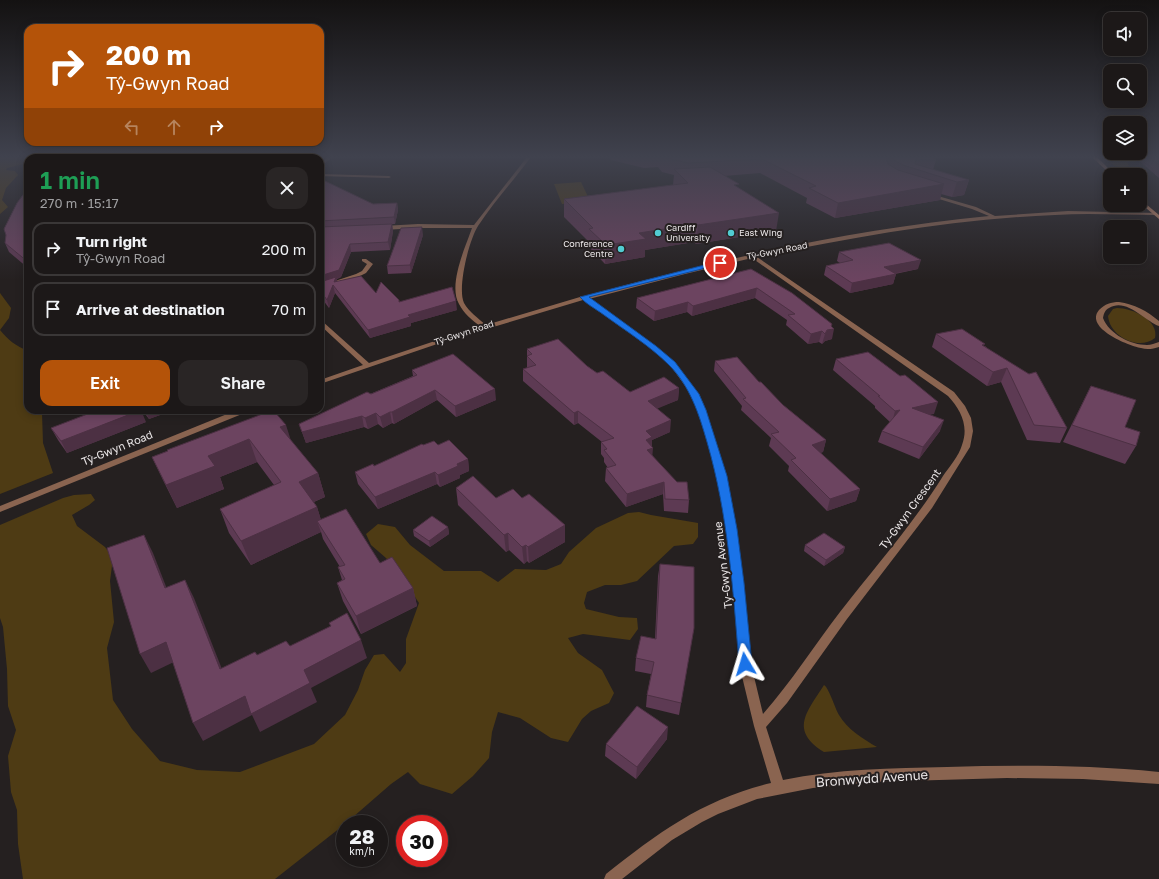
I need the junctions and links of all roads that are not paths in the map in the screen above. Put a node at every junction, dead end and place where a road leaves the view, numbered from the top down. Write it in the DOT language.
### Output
graph roads {
  1 [pos="497,198"];
  2 [pos="943,198"];
  3 [pos="1147,207"];
  4 [pos="1157,216"];
  5 [pos="994,217"];
  6 [pos="475,227"];
  7 [pos="380,228"];
  8 [pos="752,256"];
  9 [pos="364,260"];
  10 [pos="324,287"];
  11 [pos="583,297"];
  12 [pos="1159,324"];
  13 [pos="324,326"];
  14 [pos="484,326"];
  15 [pos="1159,344"];
  16 [pos="367,365"];
  17 [pos="324,381"];
  18 [pos="234,414"];
  19 [pos="0,509"];
  20 [pos="760,726"];
  21 [pos="1159,778"];
  22 [pos="779,787"];
  23 [pos="611,879"];
  1 -- 6 [label="street"];
  2 -- 5 [label="street"];
  3 -- 4 [label="street"];
  4 -- 5 [label="street, Tŷ-Gwyn Road"];
  5 -- 8 [label="street, Tŷ-Gwyn Road"];
  6 -- 7 [label="street"];
  6 -- 14 [label="street"];
  8 -- 11 [label="street, Tŷ-Gwyn Road"];
  8 -- 20 [label="street, Ty-Gwyn Crescent"];
  9 -- 10 [label="street"];
  11 -- 14 [label="street, Tŷ-Gwyn Road"];
  11 -- 20 [label="street, Ty-Gwyn Avenue"];
  12 -- 15 [label="street"];
  13 -- 16 [label="street"];
  14 -- 16 [label="street, Tŷ-Gwyn Road"];
  16 -- 17 [label="street, Tŷ-Gwyn Road"];
  18 -- 19 [label="street, Tŷ-Gwyn Road"];
  20 -- 22 [label="street, Ty-Gwyn Avenue"];
  21 -- 22 [label="street, Bronwydd Avenue"];
  22 -- 23 [label="street, Bronwydd Avenue"];
}
